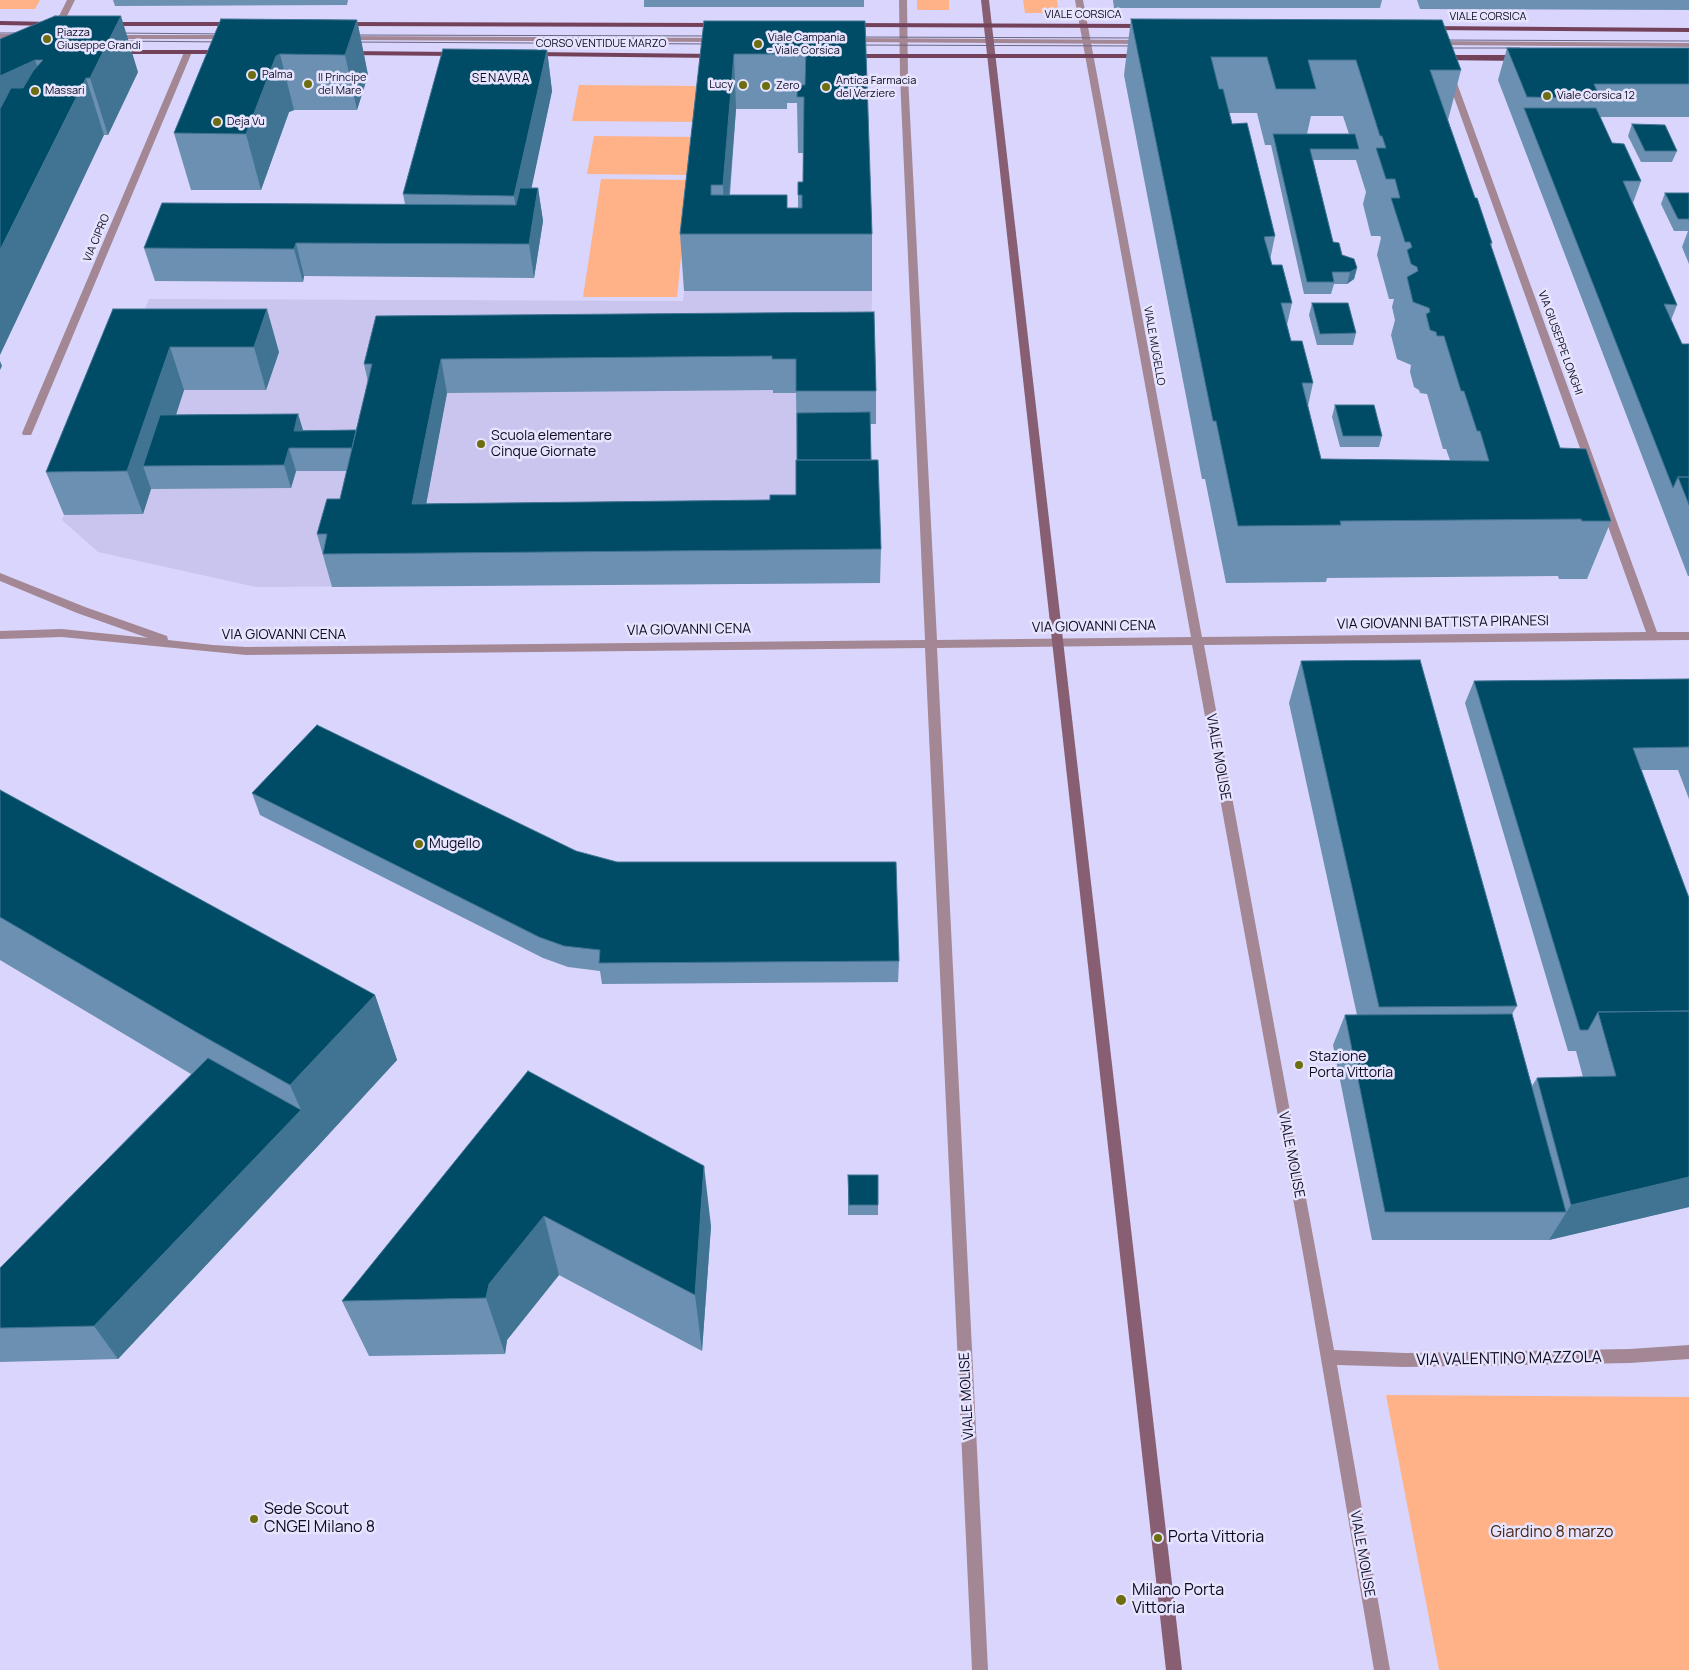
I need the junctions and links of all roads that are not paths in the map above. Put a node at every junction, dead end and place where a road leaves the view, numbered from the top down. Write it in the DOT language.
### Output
graph roads {
  1 [pos="71,0"];
  2 [pos="903,0"];
  3 [pos="985,0"];
  4 [pos="1079,0"];
  5 [pos="0,23"];
  6 [pos="59,24"];
  7 [pos="68,24"];
  8 [pos="97,24"];
  9 [pos="246,24"];
  10 [pos="335,24"];
  11 [pos="730,25"];
  12 [pos="838,25"];
  13 [pos="903,25"];
  14 [pos="988,25"];
  15 [pos="1084,26"];
  16 [pos="1156,26"];
  17 [pos="1424,28"];
  18 [pos="1689,30"];
  19 [pos="0,36"];
  20 [pos="34,36"];
  21 [pos="103,36"];
  22 [pos="242,37"];
  23 [pos="331,38"];
  24 [pos="727,40"];
  25 [pos="841,40"];
  26 [pos="903,40"];
  27 [pos="990,41"];
  28 [pos="1087,41"];
  29 [pos="1156,42"];
  30 [pos="1421,43"];
  31 [pos="1689,45"];
  32 [pos="108,52"];
  33 [pos="188,52"];
  34 [pos="237,53"];
  35 [pos="336,53"];
  36 [pos="464,54"];
  37 [pos="523,54"];
  38 [pos="730,56"];
  39 [pos="839,56"];
  40 [pos="991,56"];
  41 [pos="1089,56"];
  42 [pos="1148,56"];
  43 [pos="903,57"];
  44 [pos="1439,58"];
  45 [pos="1532,58"];
  46 [pos="27,433"];
  47 [pos="0,577"];
  48 [pos="0,635"];
  49 [pos="1653,636"];
  50 [pos="1689,636"];
  51 [pos="1196,640"];
  52 [pos="1057,642"];
  53 [pos="930,643"];
  54 [pos="182,646"];
  55 [pos="1689,1352"];
  56 [pos="1328,1357"];
  57 [pos="980,1670"];
  58 [pos="1174,1670"];
  59 [pos="1382,1670"];
  1 -- 6 [label="street"];
  2 -- 13 [label="street"];
  3 -- 14 [label="main road"];
  4 -- 15 [label="street, VIALE MUGELLO"];
  5 -- 6 [label="main road"];
  6 -- 7 [label="main road"];
  8 -- 9 [label="main road"];
  10 -- 11 [label="main road, CORSO VENTIDUE MARZO"];
  12 -- 13 [label="main road"];
  13 -- 14 [label="main road"];
  13 -- 26 [label="street"];
  14 -- 15 [label="main road, VIALE CORSICA"];
  14 -- 27 [label="main road"];
  15 -- 16 [label="main road, VIALE CORSICA"];
  15 -- 28 [label="street, VIALE MUGELLO"];
  17 -- 18 [label="main road, VIALE CORSICA"];
  19 -- 20 [label="street"];
  21 -- 22 [label="street"];
  23 -- 24 [label="street, CORSO VENTIDUE MARZO"];
  25 -- 26 [label="street"];
  26 -- 27 [label="street, VIALE CORSICA"];
  26 -- 43 [label="street"];
  27 -- 28 [label="street, VIALE CORSICA"];
  27 -- 40 [label="main road"];
  28 -- 29 [label="street, VIALE CORSICA"];
  28 -- 41 [label="street, VIALE MUGELLO"];
  30 -- 31 [label="street, VIALE CORSICA"];
  32 -- 33 [label="main road"];
  33 -- 34 [label="main road"];
  33 -- 46 [label="street, VIA CIPRO"];
  35 -- 36 [label="main road"];
  37 -- 38 [label="main road, CORSO VENTIDUE MARZO"];
  39 -- 43 [label="main road"];
  40 -- 41 [label="main road"];
  40 -- 43 [label="main road"];
  40 -- 52 [label="main road"];
  41 -- 42 [label="main road"];
  41 -- 51 [label="street, VIALE MUGELLO"];
  43 -- 53 [label="street"];
  44 -- 45 [label="main road"];
  44 -- 49 [label="street, VIA GIUSEPPE LONGHI"];
  47 -- 54 [label="street, VIA GIOVANNI CENA"];
  48 -- 54 [label="street, VIA GIOVANNI CENA"];
  49 -- 50 [label="street, VIA GIOVANNI BATTISTA PIRANESI"];
  49 -- 51 [label="street, VIA GIOVANNI BATTISTA PIRANESI"];
  51 -- 52 [label="street, VIA GIOVANNI CENA"];
  51 -- 56 [label="street, VIALE MOLISE"];
  52 -- 53 [label="street, VIA GIOVANNI CENA"];
  52 -- 58 [label="main road"];
  53 -- 54 [label="street, VIA GIOVANNI CENA"];
  53 -- 57 [label="street, VIALE MOLISE"];
  55 -- 56 [label="street, VIA VALENTINO MAZZOLA"];
  56 -- 59 [label="street, VIALE MOLISE"];
}
